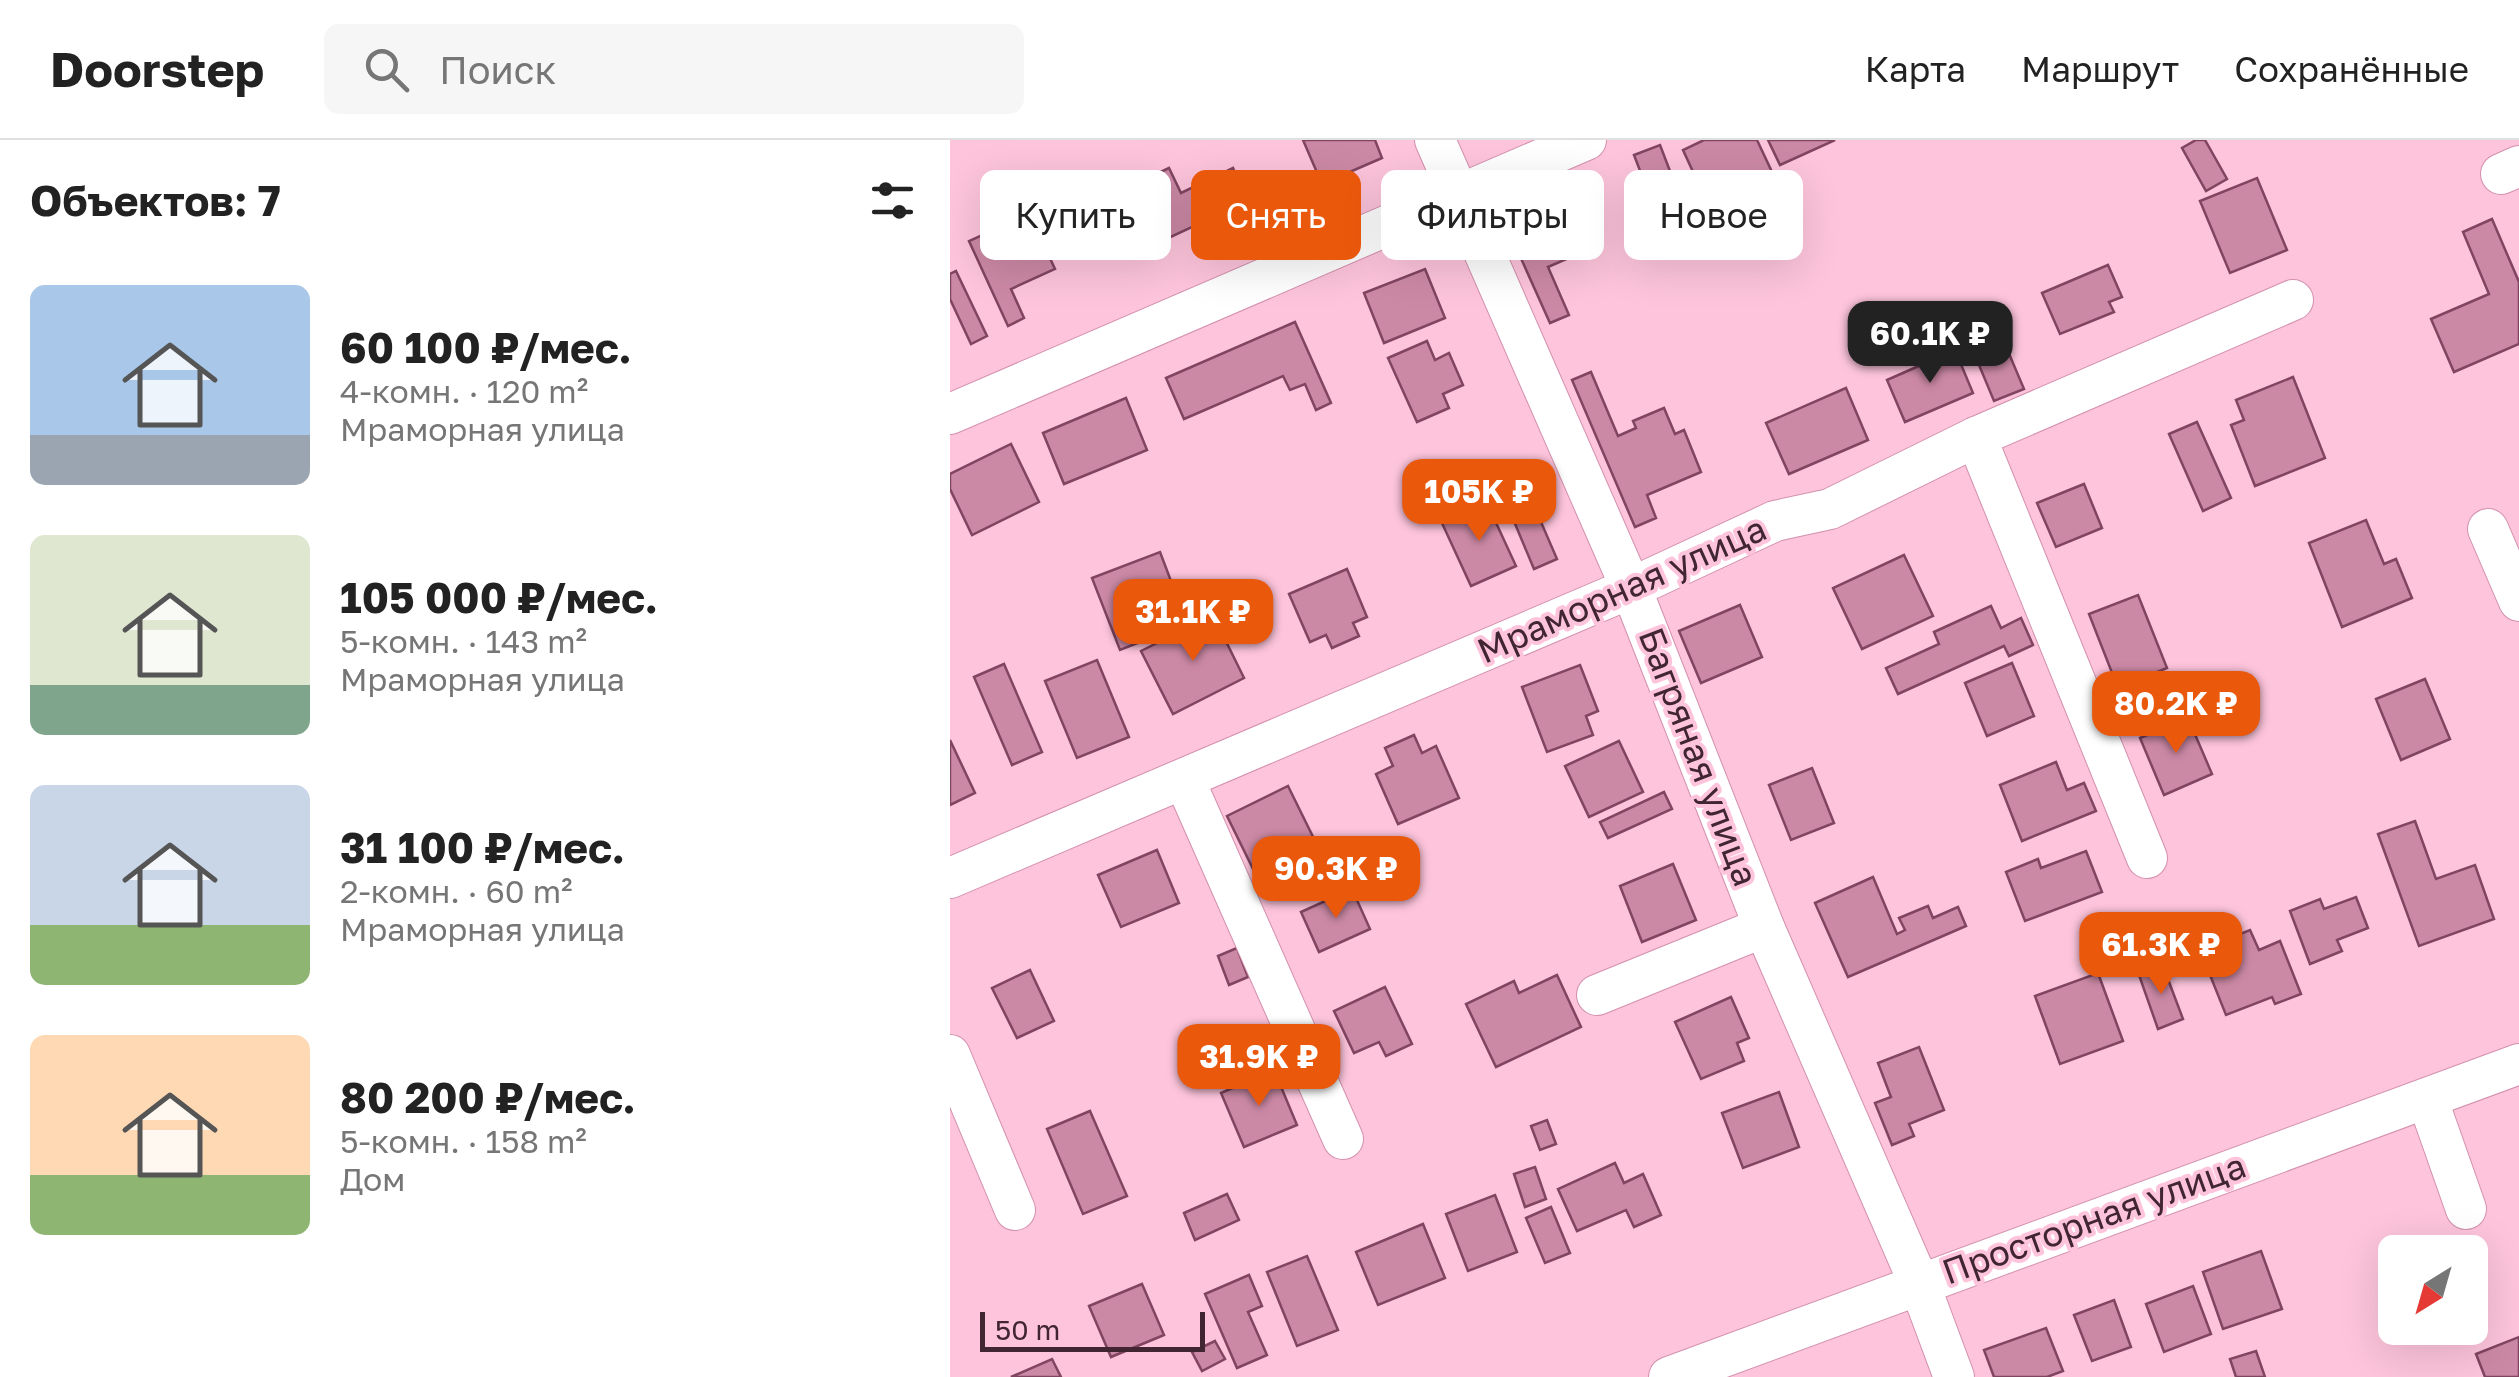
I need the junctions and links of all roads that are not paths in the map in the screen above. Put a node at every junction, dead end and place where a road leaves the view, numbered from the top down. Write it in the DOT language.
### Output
graph roads {
  1 [pos="1436,140"];
  2 [pos="1586,140"];
  3 [pos="1449,170"];
  4 [pos="1517,170"];
  5 [pos="1381,229"];
  6 [pos="1488,260"];
  7 [pos="2293,300"];
  8 [pos="950,414"];
  9 [pos="1976,437"];
  10 [pos="2488,530"];
  11 [pos="1631,588"];
  12 [pos="2519,601"];
  13 [pos="1184,779"];
  14 [pos="2146,858"];
  15 [pos="950,878"];
  16 [pos="1764,927"];
  17 [pos="1597,994"];
  18 [pos="950,1055"];
  19 [pos="2519,1064"];
  20 [pos="2427,1098"];
  21 [pos="1343,1139"];
  22 [pos="1015,1210"];
  23 [pos="2466,1210"];
  24 [pos="1919,1283"];
  25 [pos="1669,1377"];
  26 [pos="1954,1377"];
  1 -- 3 [label="street, Багряная улица"];
  2 -- 4 [label="street"];
  5 -- 8 [label="street"];
  6 -- 11 [label="street, Багряная улица"];
  7 -- 9 [label="street, Мраморная улица"];
  9 -- 11 [label="street, Мраморная улица"];
  9 -- 14 [label="street"];
  10 -- 12 [label="street"];
  11 -- 13 [label="street, Мраморная улица"];
  11 -- 16 [label="street, Багряная улица"];
  13 -- 15 [label="street, Мраморная улица"];
  13 -- 21 [label="street"];
  16 -- 17 [label="street"];
  16 -- 24 [label="street, Багряная улица"];
  18 -- 22 [label="street"];
  19 -- 20 [label="street, Просторная улица"];
  20 -- 23 [label="street"];
  20 -- 24 [label="street, Просторная улица"];
  24 -- 25 [label="street, Просторная улица"];
  24 -- 26 [label="street, Багряная улица"];
}
